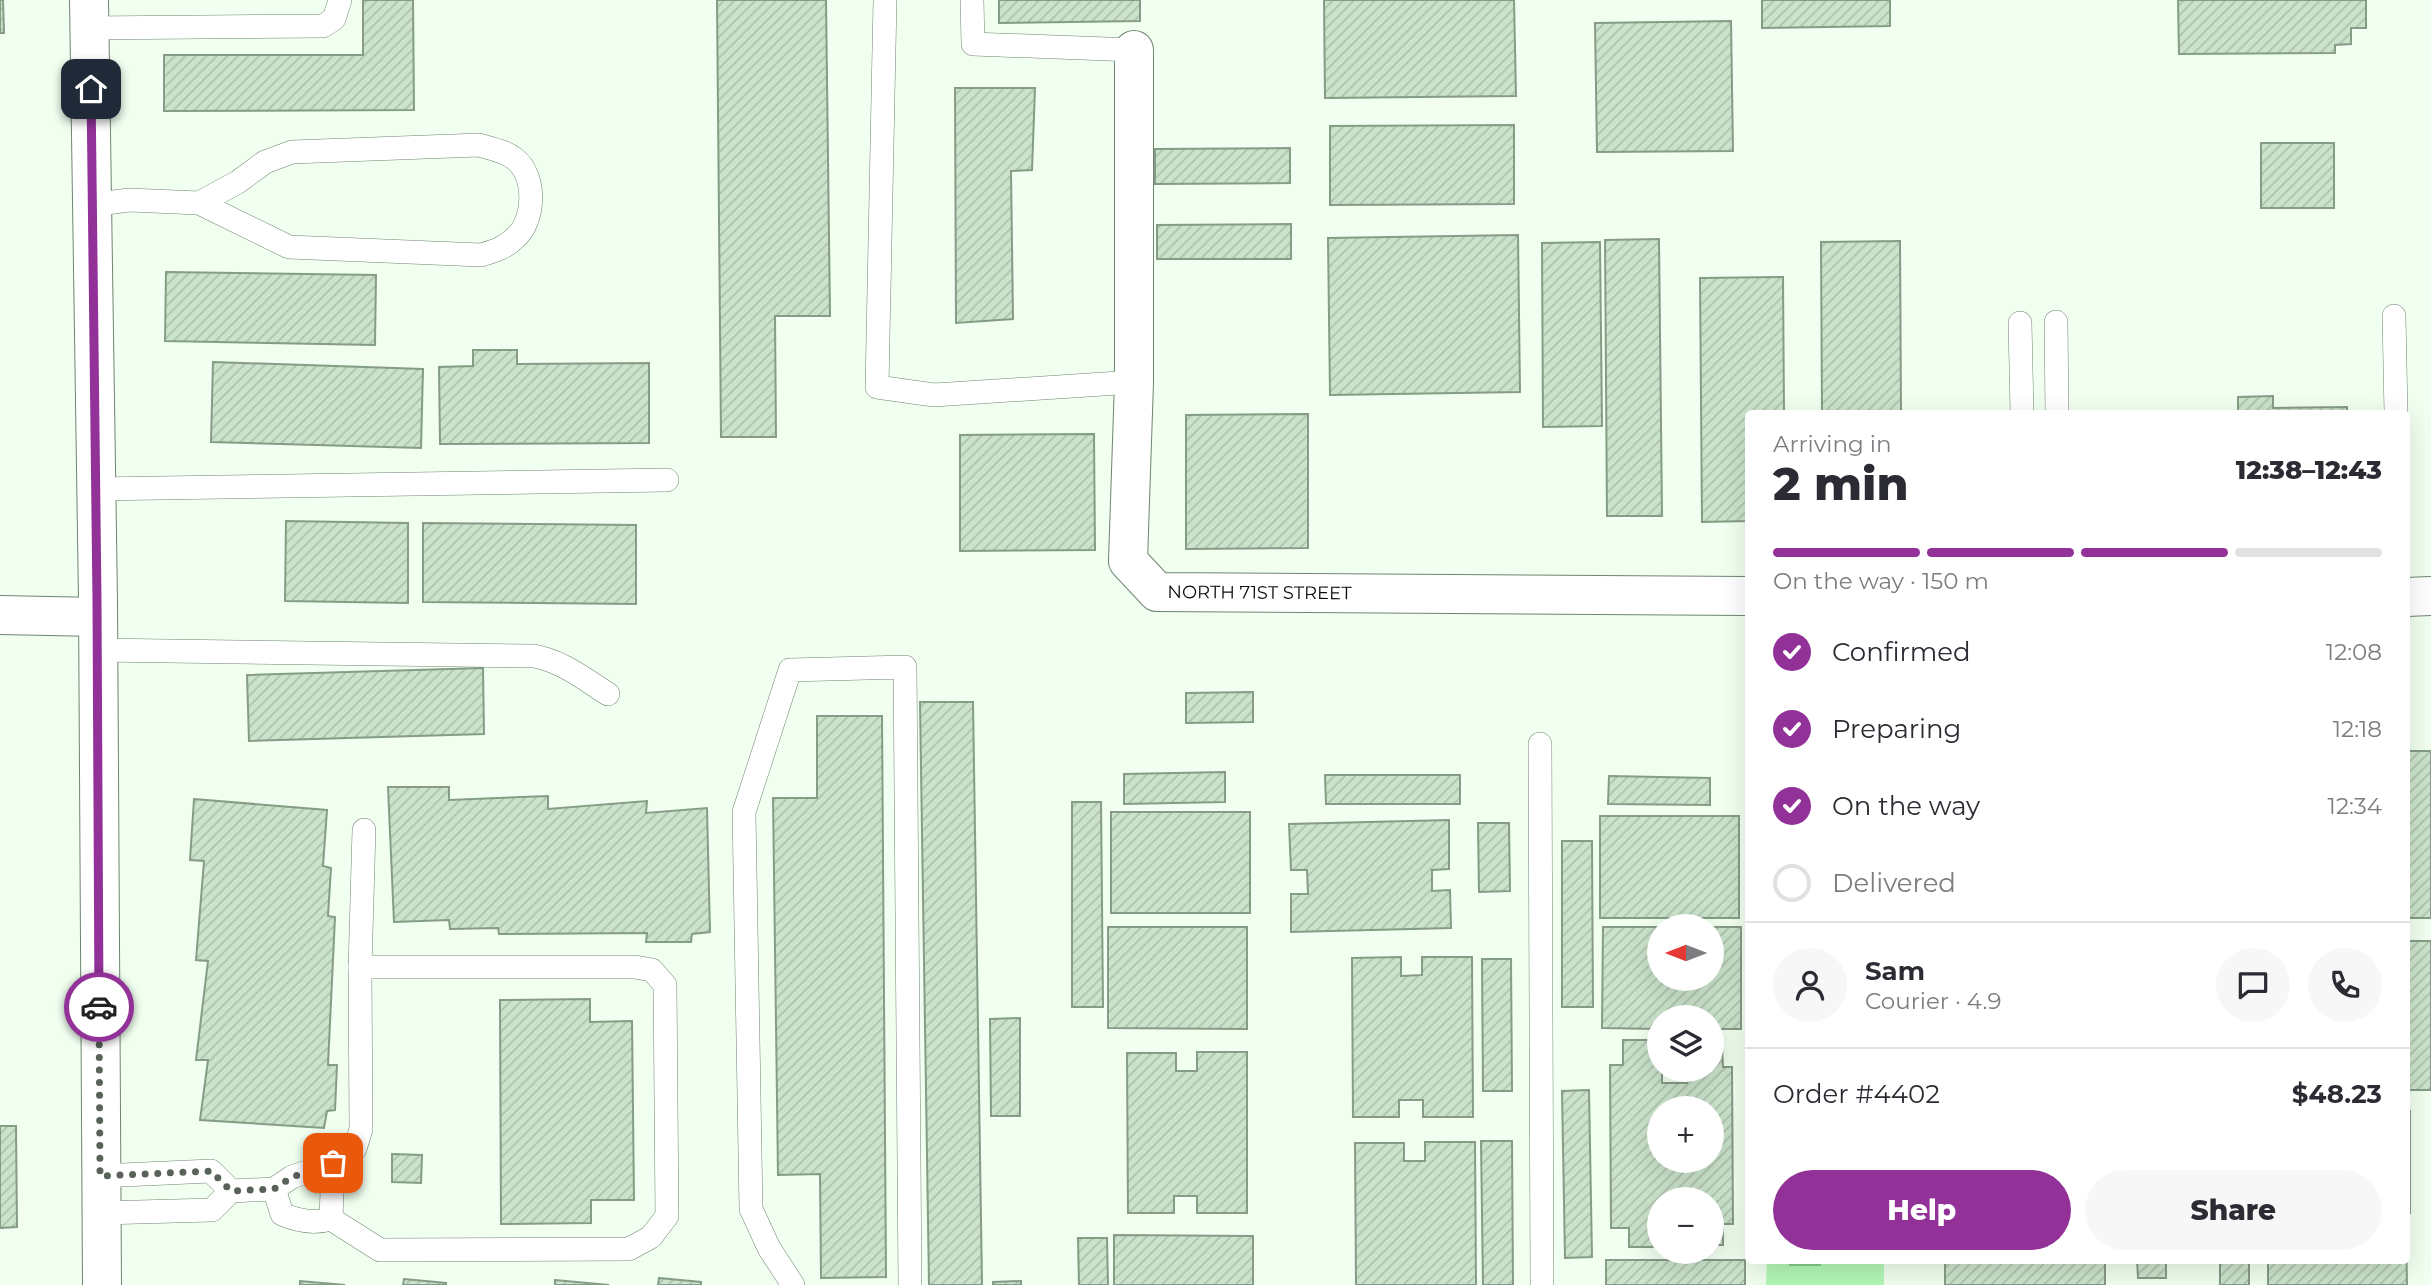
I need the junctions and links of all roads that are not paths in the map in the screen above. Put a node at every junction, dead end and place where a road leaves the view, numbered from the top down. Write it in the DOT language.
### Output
graph roads {
  1 [pos="340,0"];
  2 [pos="885,0"];
  3 [pos="972,0"];
  4 [pos="89,14"];
  5 [pos="1134,50"];
  6 [pos="199,203"];
  7 [pos="92,205"];
  8 [pos="2394,316"];
  9 [pos="2056,322"];
  10 [pos="2020,323"];
  11 [pos="1134,382"];
  12 [pos="2022,410"];
  13 [pos="2057,410"];
  14 [pos="2396,410"];
  15 [pos="667,480"];
  16 [pos="96,489"];
  17 [pos="1745,596"];
  18 [pos="2431,596"];
  19 [pos="2410,597"];
  20 [pos="0,615"];
  21 [pos="97,634"];
  22 [pos="608,694"];
  23 [pos="1540,744"];
  24 [pos="364,830"];
  25 [pos="360,967"];
  26 [pos="333,1163"];
  27 [pos="274,1189"];
  28 [pos="231,1191"];
  29 [pos="101,1194"];
  30 [pos="331,1219"];
  31 [pos="102,1285"];
  32 [pos="793,1285"];
  33 [pos="910,1285"];
  34 [pos="1542,1285"];
  1 -- 4 [label="lane"];
  2 -- 11 [label="lane"];
  3 -- 5 [label="lane"];
  4 -- 7 [label="street"];
  5 -- 11 [label="street, NORTH 71ST STREET"];
  6 -- 6 [label="lane"];
  6 -- 7 [label="lane"];
  7 -- 16 [label="street"];
  8 -- 14 [label="lane"];
  9 -- 13 [label="lane"];
  10 -- 12 [label="lane"];
  11 -- 17 [label="street, NORTH 71ST STREET"];
  15 -- 16 [label="lane"];
  16 -- 21 [label="street"];
  18 -- 19 [label="street"];
  20 -- 21 [label="street"];
  21 -- 22 [label="lane"];
  21 -- 29 [label="street"];
  23 -- 34 [label="lane"];
  24 -- 25 [label="lane"];
  25 -- 26 [label="lane"];
  25 -- 30 [label="lane"];
  26 -- 27 [label="lane"];
  26 -- 30 [label="lane"];
  27 -- 28 [label="lane"];
  27 -- 30 [label="lane"];
  28 -- 29 [label="lane"];
  28 -- 29 [label="lane"];
  29 -- 31 [label="street"];
  32 -- 33 [label="lane"];
}
